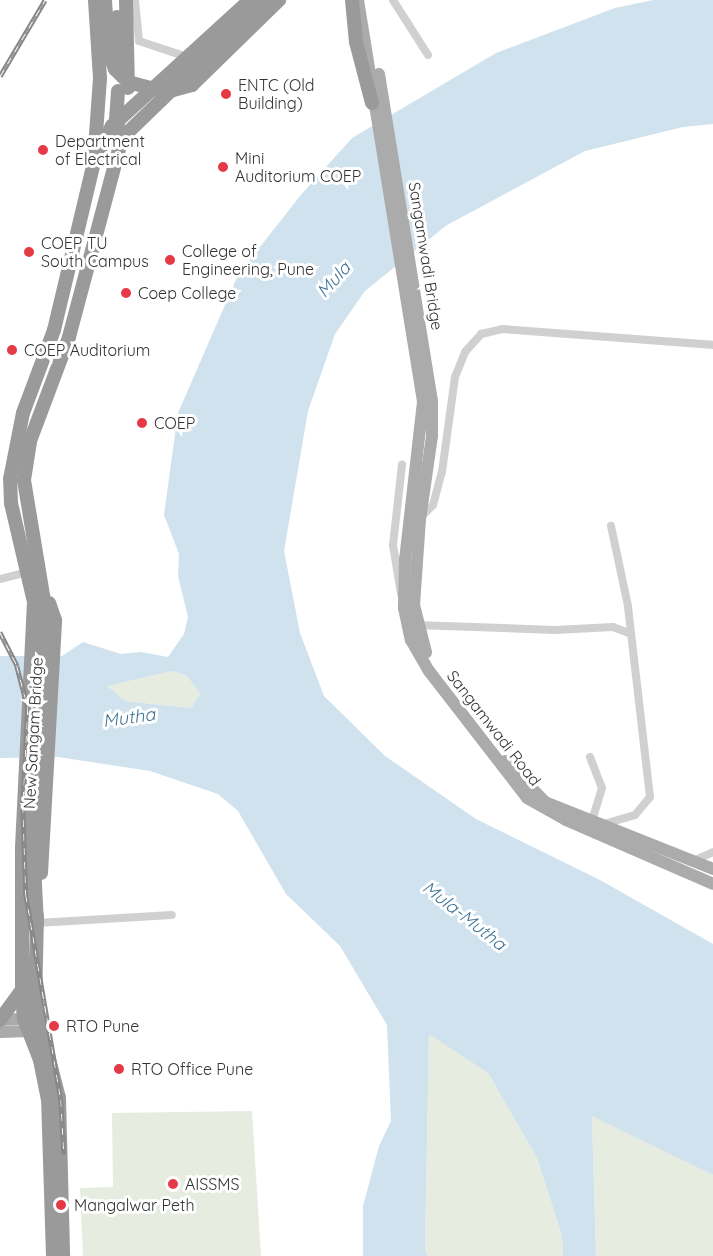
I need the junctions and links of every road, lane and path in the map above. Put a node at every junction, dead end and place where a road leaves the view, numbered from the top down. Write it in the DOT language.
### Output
graph roads {
  1 [pos="95,0"];
  2 [pos="105,0"];
  3 [pos="117,0"];
  4 [pos="126,0"];
  5 [pos="135,0"];
  6 [pos="242,0"];
  7 [pos="250,0"];
  8 [pos="265,0"];
  9 [pos="280,0"];
  10 [pos="352,0"];
  11 [pos="358,0"];
  12 [pos="366,0"];
  13 [pos="393,0"];
  14 [pos="181,55"];
  15 [pos="428,55"];
  16 [pos="128,64"];
  17 [pos="181,79"];
  18 [pos="151,82"];
  19 [pos="121,103"];
  20 [pos="372,103"];
  21 [pos="133,127"];
  22 [pos="122,138"];
  23 [pos="94,162"];
  24 [pos="713,345"];
  25 [pos="424,376"];
  26 [pos="402,465"];
  27 [pos="414,518"];
  28 [pos="611,526"];
  29 [pos="29,572"];
  30 [pos="0,579"];
  31 [pos="409,606"];
  32 [pos="45,620"];
  33 [pos="411,625"];
  34 [pos="631,634"];
  35 [pos="590,758"];
  36 [pos="598,822"];
  37 [pos="33,847"];
  38 [pos="713,852"];
  39 [pos="691,865"];
  40 [pos="713,869"];
  41 [pos="29,871"];
  42 [pos="713,884"];
  43 [pos="172,915"];
  44 [pos="37,923"];
  45 [pos="22,990"];
  46 [pos="0,1020"];
  47 [pos="33,1025"];
  48 [pos="0,1032"];
  49 [pos="53,1256"];
  50 [pos="63,1256"];
  1 -- 23 [label="highway"];
  2 -- 9 [label="highway"];
  3 -- 19 [label="highway"];
  4 -- 16 [label="highway"];
  5 -- 14 [label="street"];
  6 -- 14 [label="highway"];
  7 -- 23 [label="highway"];
  8 -- 17 [label="highway"];
  9 -- 17 [label="highway"];
  10 -- 20 [label="highway"];
  11 -- 20 [label="main road, Sangamwadi Bridge"];
  12 -- 25 [label="main road, Sangamwadi Bridge"];
  13 -- 15 [label="street"];
  14 -- 18 [label="highway"];
  16 -- 18 [label="highway"];
  16 -- 19 [label="highway"];
  17 -- 21 [label="highway"];
  18 -- 19 [label="highway"];
  19 -- 21 [label="highway"];
  19 -- 22 [label="highway"];
  20 -- 25 [label="main road, Sangamwadi Bridge"];
  21 -- 22 [label="highway"];
  22 -- 32 [label="highway"];
  23 -- 29 [label="highway"];
  24 -- 27 [label="street"];
  25 -- 27 [label="main road, Sangamwadi Bridge"];
  26 -- 31 [label="street"];
  27 -- 31 [label="main road, Sangamwadi Bridge"];
  28 -- 34 [label="street"];
  29 -- 30 [label="street"];
  29 -- 32 [label="highway"];
  31 -- 33 [label="main road, Sangamwadi Road"];
  32 -- 37 [label="highway, New Sangam Bridge"];
  32 -- 37 [label="highway, New Sangam Bridge"];
  33 -- 34 [label="street"];
  33 -- 36 [label="main road, Sangamwadi Road"];
  33 -- 39 [label="main road, Sangamwadi Road"];
  34 -- 36 [label="street"];
  35 -- 36 [label="street"];
  36 -- 39 [label="main road, Sangamwadi Road"];
  37 -- 41 [label="highway"];
  37 -- 44 [label="highway"];
  38 -- 39 [label="street"];
  39 -- 40 [label="main road, Sangamwadi Road"];
  39 -- 42 [label="main road, Sangamwadi Road"];
  41 -- 44 [label="highway"];
  41 -- 45 [label="highway"];
  43 -- 44 [label="street"];
  44 -- 47 [label="highway"];
  45 -- 46 [label="highway"];
  45 -- 47 [label="highway"];
  46 -- 47 [label="main road"];
  47 -- 48 [label="main road"];
  47 -- 49 [label="highway"];
  47 -- 50 [label="highway"];
}
